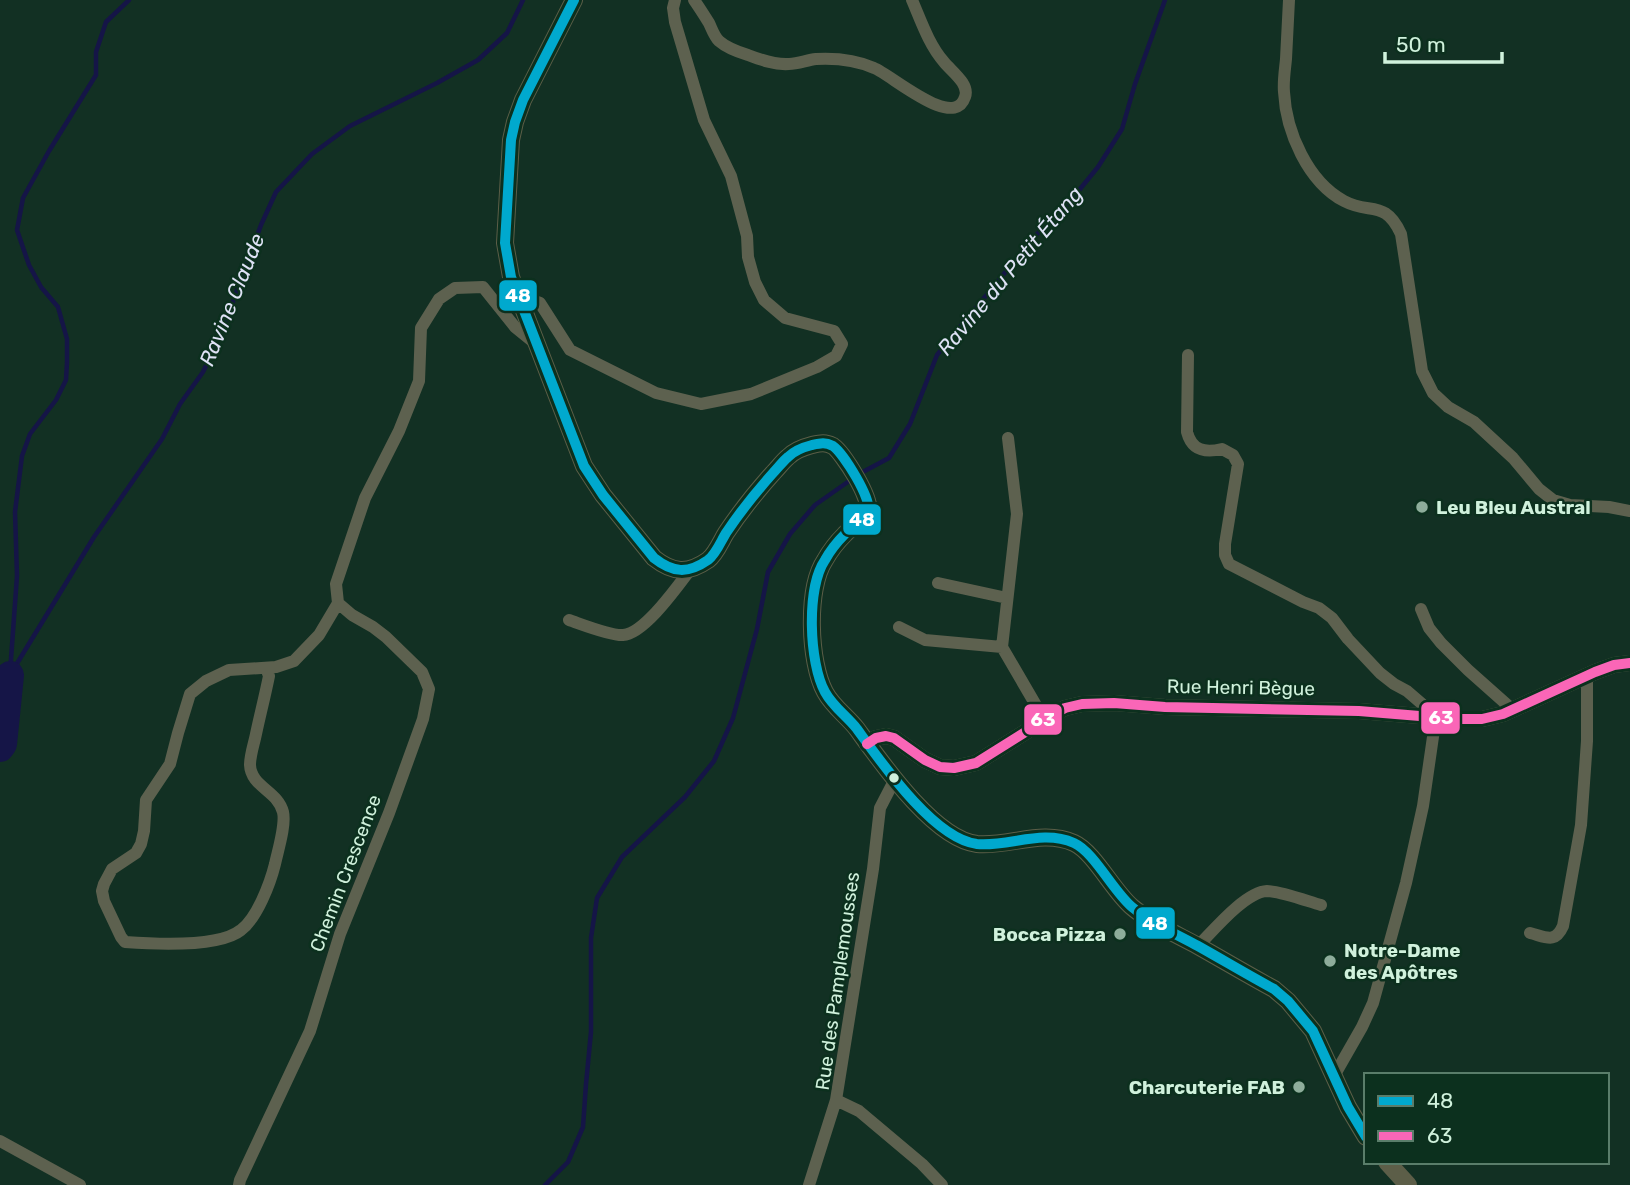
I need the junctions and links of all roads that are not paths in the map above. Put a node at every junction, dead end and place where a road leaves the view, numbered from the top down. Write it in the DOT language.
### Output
graph roads {
  1 [pos="574,0"];
  2 [pos="675,0"];
  3 [pos="694,0"];
  4 [pos="912,0"];
  5 [pos="1289,0"];
  6 [pos="518,295"];
  7 [pos="537,344"];
  8 [pos="1188,355"];
  9 [pos="1008,438"];
  10 [pos="1630,511"];
  11 [pos="690,570"];
  12 [pos="938,583"];
  13 [pos="1007,598"];
  14 [pos="338,603"];
  15 [pos="1422,609"];
  16 [pos="569,620"];
  17 [pos="899,627"];
  18 [pos="1002,647"];
  19 [pos="1630,663"];
  20 [pos="266,668"];
  21 [pos="1587,676"];
  22 [pos="1513,710"];
  23 [pos="1436,716"];
  24 [pos="1044,719"];
  25 [pos="867,744"];
  26 [pos="895,779"];
  27 [pos="1321,905"];
  28 [pos="1530,933"];
  29 [pos="1198,946"];
  30 [pos="1334,1076"];
  31 [pos="836,1100"];
  32 [pos="1364,1134"];
  33 [pos="0,1141"];
  34 [pos="1389,1164"];
  35 [pos="80,1185"];
  36 [pos="239,1185"];
  37 [pos="809,1185"];
  38 [pos="942,1185"];
  39 [pos="1408,1185"];
  1 -- 6 [label="main road"];
  2 -- 6 [label="street"];
  3 -- 4 [label="street"];
  5 -- 10 [label="street"];
  6 -- 7 [label="main road"];
  7 -- 11 [label="main road"];
  7 -- 14 [label="street"];
  8 -- 23 [label="street"];
  9 -- 13 [label="street"];
  11 -- 16 [label="street"];
  11 -- 25 [label="main road"];
  12 -- 13 [label="street"];
  13 -- 18 [label="street"];
  14 -- 20 [label="street"];
  14 -- 36 [label="street, Chemin Crescence"];
  15 -- 22 [label="street"];
  17 -- 18 [label="street"];
  18 -- 24 [label="street"];
  19 -- 21 [label="street, Rue Henri Bègue"];
  20 -- 20 [label="street"];
  21 -- 22 [label="street, Rue Henri Bègue"];
  21 -- 28 [label="street"];
  22 -- 23 [label="street, Rue Henri Bègue"];
  23 -- 24 [label="street, Rue Henri Bègue"];
  23 -- 30 [label="street"];
  24 -- 25 [label="street, Rue Henri Bègue"];
  25 -- 26 [label="main road"];
  26 -- 29 [label="main road"];
  26 -- 31 [label="street, Rue des Pamplemousses"];
  27 -- 29 [label="street"];
  29 -- 30 [label="main road"];
  30 -- 32 [label="main road"];
  31 -- 37 [label="street"];
  31 -- 38 [label="street, Rue des Pamplemousses"];
  33 -- 35 [label="street"];
  34 -- 39 [label="main road"];
}
